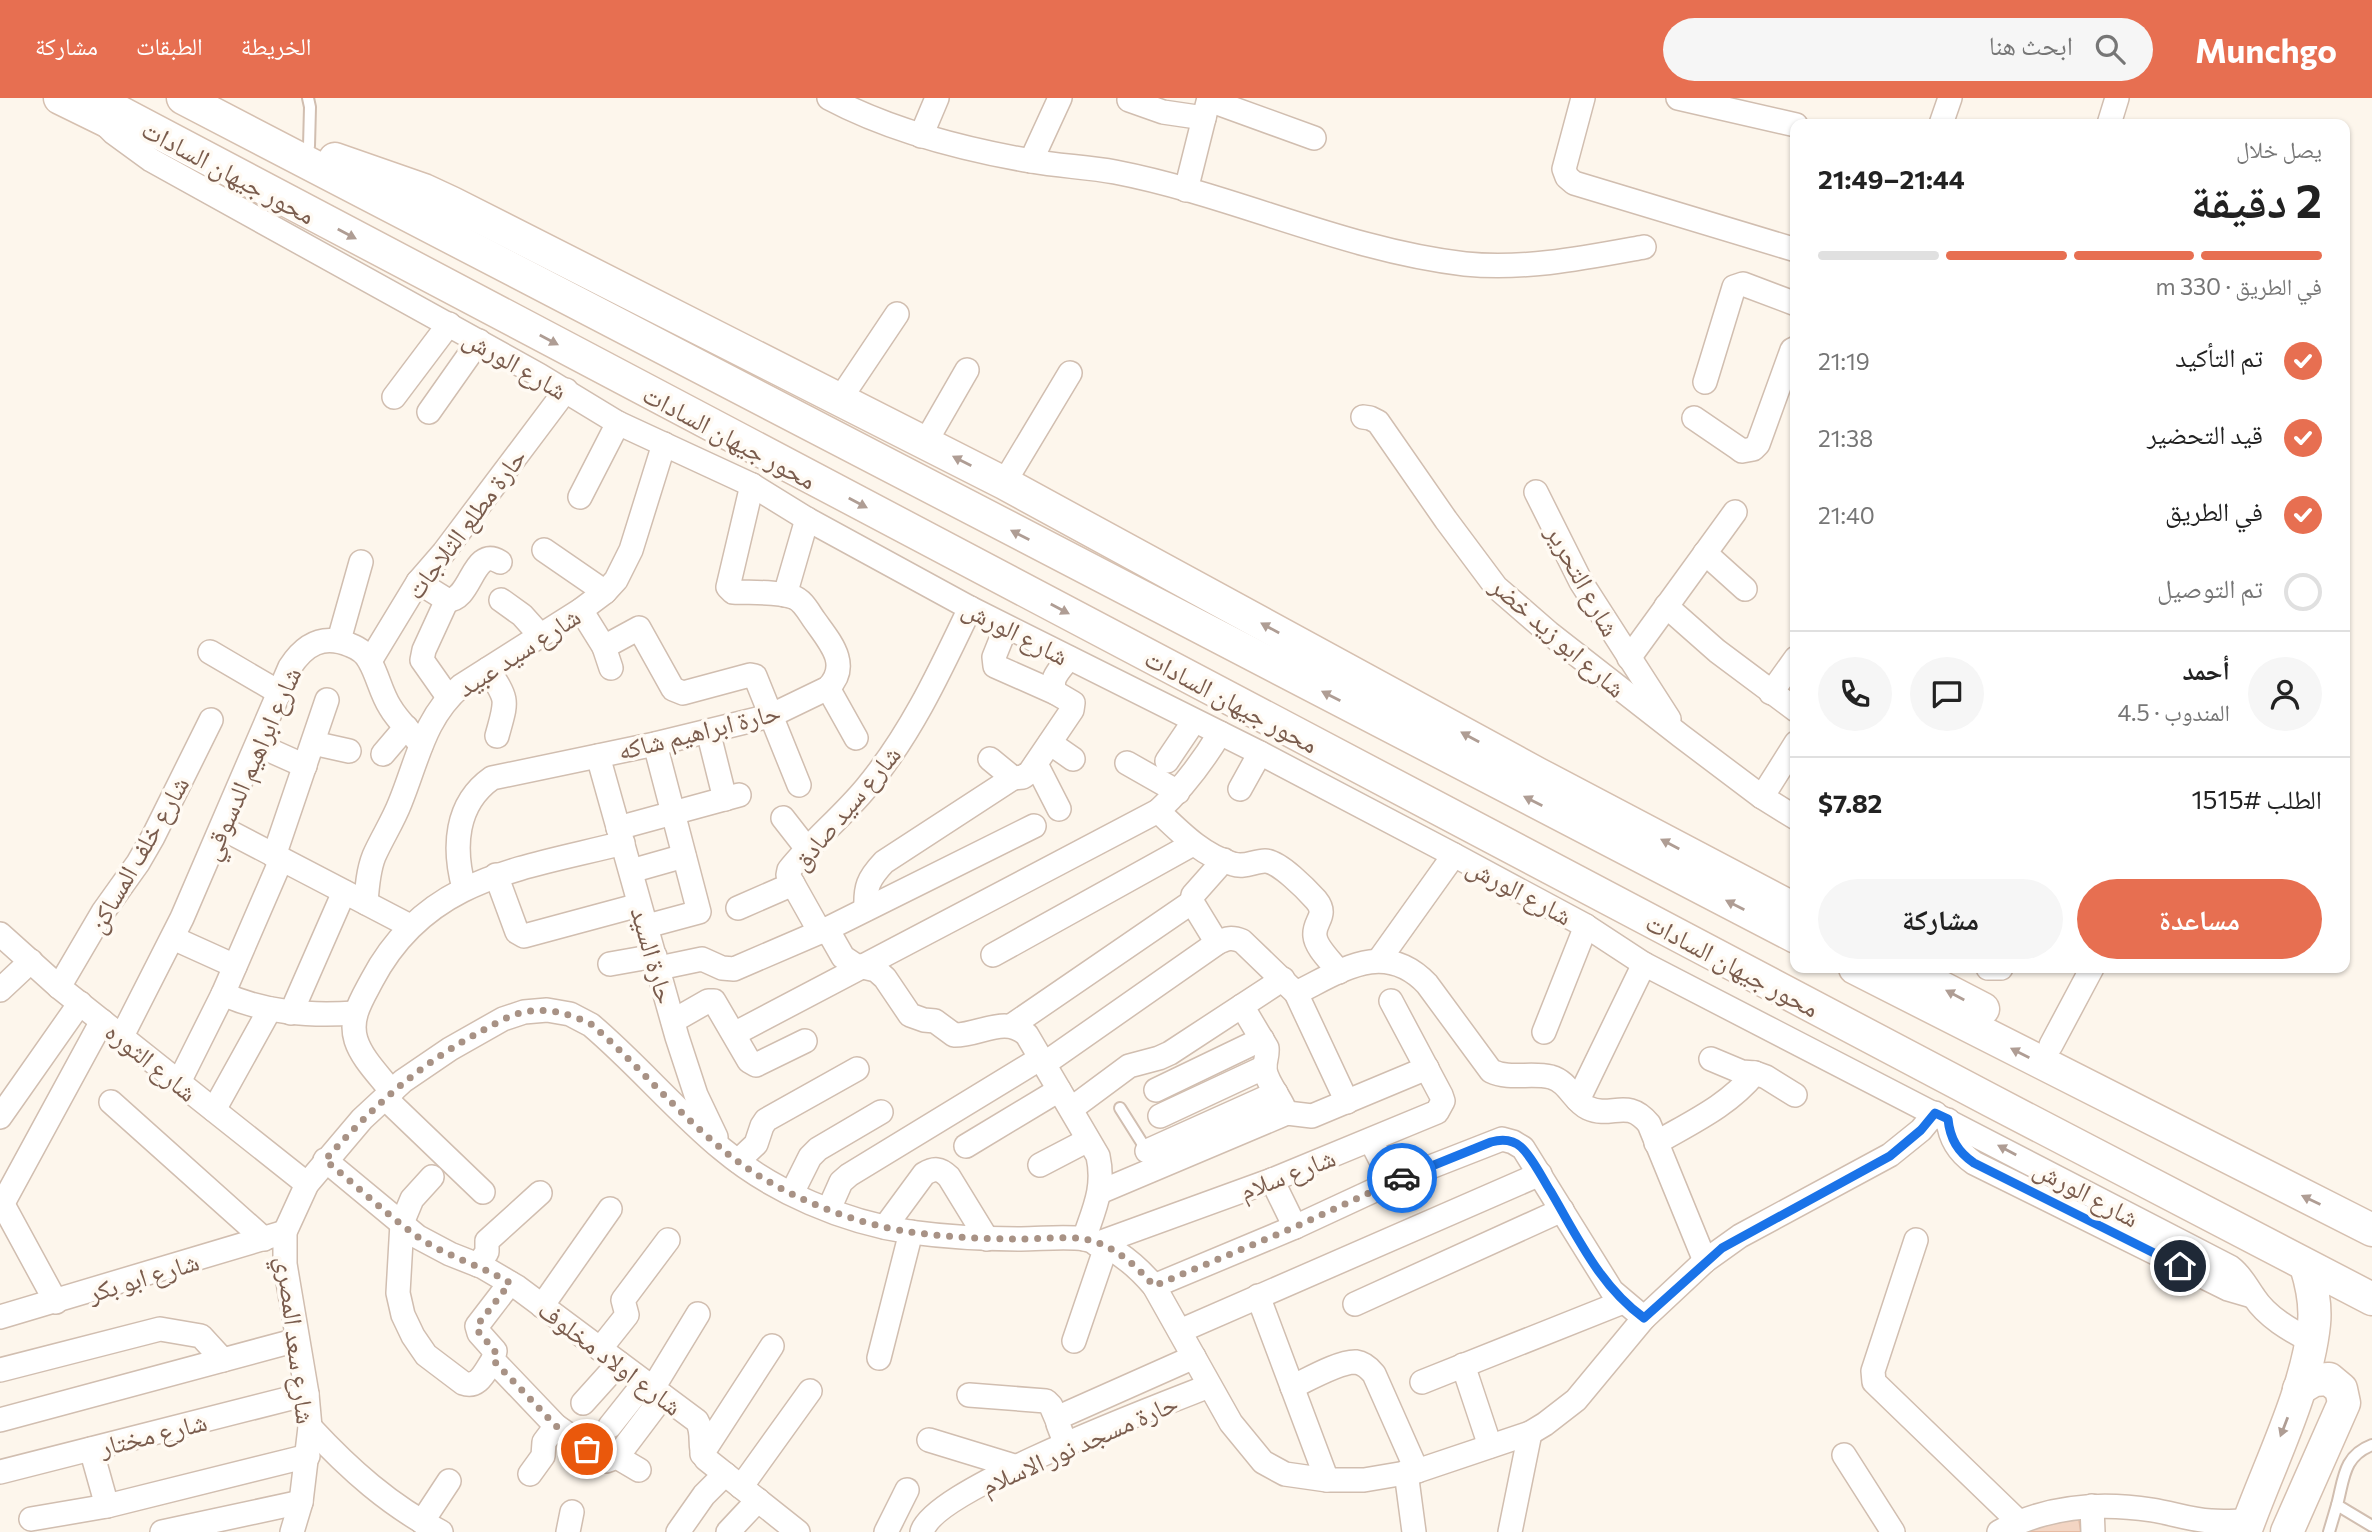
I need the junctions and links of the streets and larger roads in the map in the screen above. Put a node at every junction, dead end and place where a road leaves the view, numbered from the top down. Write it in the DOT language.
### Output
graph roads {
  1 [pos="60,98"];
  2 [pos="183,98"];
  3 [pos="223,98"];
  4 [pos="937,98"];
  5 [pos="1060,98"];
  6 [pos="1583,98"];
  7 [pos="1678,98"];
  8 [pos="1951,98"];
  9 [pos="2117,98"];
  10 [pos="1129,100"];
  11 [pos="842,101"];
  12 [pos="1207,106"];
  13 [pos="96,107"];
  14 [pos="1943,119"];
  15 [pos="2111,119"];
  16 [pos="1790,124"];
  17 [pos="921,136"];
  18 [pos="1314,138"];
  19 [pos="1031,161"];
  20 [pos="398,180"];
  21 [pos="1186,190"];
  22 [pos="1644,247"];
  23 [pos="1790,248"];
  24 [pos="494,261"];
  25 [pos="1790,302"];
  26 [pos="897,314"];
  27 [pos="449,324"];
  28 [pos="479,341"];
  29 [pos="1790,356"];
  30 [pos="967,370"];
  31 [pos="1070,373"];
  32 [pos="1705,382"];
  33 [pos="566,390"];
  34 [pos="394,397"];
  35 [pos="840,399"];
  36 [pos="429,411"];
  37 [pos="1363,417"];
  38 [pos="1694,418"];
  39 [pos="618,423"];
  40 [pos="925,443"];
  41 [pos="664,444"];
  42 [pos="1004,483"];
  43 [pos="752,485"];
  44 [pos="1536,492"];
  45 [pos="580,497"];
  46 [pos="1735,512"];
  47 [pos="807,519"];
  48 [pos="544,550"];
  49 [pos="444,552"];
  50 [pos="1705,553"];
  51 [pos="360,562"];
  52 [pos="500,562"];
  53 [pos="473,574"];
  54 [pos="418,582"];
  55 [pos="1745,589"];
  56 [pos="605,592"];
  57 [pos="785,595"];
  58 [pos="447,600"];
  59 [pos="501,600"];
  60 [pos="1666,606"];
  61 [pos="970,608"];
  62 [pos="581,610"];
  63 [pos="1006,626"];
  64 [pos="540,635"];
  65 [pos="339,640"];
  66 [pos="210,652"];
  67 [pos="1629,658"];
  68 [pos="1069,659"];
  69 [pos="370,660"];
  70 [pos="1790,666"];
  71 [pos="488,669"];
  72 [pos="828,688"];
  73 [pos="280,693"];
  74 [pos="1056,693"];
  75 [pos="1771,693"];
  76 [pos="448,698"];
  77 [pos="327,699"];
  78 [pos="1790,706"];
  79 [pos="770,716"];
  80 [pos="211,720"];
  81 [pos="1194,720"];
  82 [pos="406,727"];
  83 [pos="708,731"];
  84 [pos="1220,733"];
  85 [pos="497,736"];
  86 [pos="1681,737"];
  87 [pos="856,738"];
  88 [pos="313,743"];
  89 [pos="1050,743"];
  90 [pos="655,744"];
  91 [pos="258,745"];
  92 [pos="421,745"];
  93 [pos="349,751"];
  94 [pos="1261,753"];
  95 [pos="1790,753"];
  96 [pos="383,754"];
  97 [pos="598,756"];
  98 [pos="990,759"];
  99 [pos="1073,759"];
  100 [pos="1167,761"];
  101 [pos="1127,763"];
  102 [pos="1036,764"];
  103 [pos="305,766"];
  104 [pos="1013,778"];
  105 [pos="799,785"];
  106 [pos="1240,789"];
  107 [pos="1178,792"];
  108 [pos="1762,797"];
  109 [pos="1059,809"];
  110 [pos="1158,811"];
  111 [pos="672,813"];
  112 [pos="1790,814"];
  113 [pos="783,818"];
  114 [pos="1034,826"];
  115 [pos="222,828"];
  116 [pos="620,836"];
  117 [pos="1194,844"];
  118 [pos="808,850"];
  119 [pos="1454,855"];
  120 [pos="684,856"];
  121 [pos="278,858"];
  122 [pos="1224,860"];
  123 [pos="631,870"];
  124 [pos="496,875"];
  125 [pos="793,884"];
  126 [pos="464,888"];
  127 [pos="344,892"];
  128 [pos="1192,902"];
  129 [pos="366,903"];
  130 [pos="1790,907"];
  131 [pos="738,908"];
  132 [pos="866,909"];
  133 [pos="643,916"];
  134 [pos="410,926"];
  135 [pos="1586,926"];
  136 [pos="823,930"];
  137 [pos="0,934"];
  138 [pos="1790,934"];
  139 [pos="173,938"];
  140 [pos="1217,943"];
  141 [pos="993,955"];
  142 [pos="1379,960"];
  143 [pos="32,961"];
  144 [pos="657,962"];
  145 [pos="610,964"];
  146 [pos="1644,964"];
  147 [pos="235,966"];
  148 [pos="865,967"];
  149 [pos="1339,972"];
  150 [pos="1865,973"];
  151 [pos="1914,973"];
  152 [pos="2089,973"];
  153 [pos="59,986"];
  154 [pos="1289,986"];
  155 [pos="0,990"];
  156 [pos="223,994"];
  157 [pos="1391,1001"];
  158 [pos="80,1003"];
  159 [pos="1242,1006"];
  160 [pos="280,1011"];
  161 [pos="355,1013"];
  162 [pos="102,1021"];
  163 [pos="673,1021"];
  164 [pos="1011,1026"];
  165 [pos="1544,1032"];
  166 [pos="734,1034"];
  167 [pos="122,1036"];
  168 [pos="1262,1039"];
  169 [pos="805,1041"];
  170 [pos="2051,1045"];
  171 [pos="1711,1059"];
  172 [pos="1042,1061"];
  173 [pos="1265,1067"];
  174 [pos="1427,1068"];
  175 [pos="857,1069"];
  176 [pos="1755,1073"];
  177 [pos="179,1082"];
  178 [pos="1156,1090"];
  179 [pos="1276,1093"];
  180 [pos="388,1095"];
  181 [pos="1795,1095"];
  182 [pos="1065,1100"];
  183 [pos="1578,1100"];
  184 [pos="111,1101"];
  185 [pos="1347,1102"];
  186 [pos="214,1110"];
  187 [pos="1287,1113"];
  188 [pos="1160,1116"];
  189 [pos="1941,1116"];
  190 [pos="0,1117"];
  191 [pos="1088,1140"];
  192 [pos="1371,1140"];
  193 [pos="1656,1143"];
  194 [pos="966,1146"];
  195 [pos="888,1151"];
  196 [pos="730,1155"];
  197 [pos="1153,1159"];
  198 [pos="325,1160"];
  199 [pos="1040,1165"];
  200 [pos="2245,1167"];
  201 [pos="1540,1174"];
  202 [pos="432,1177"];
  203 [pos="1272,1180"];
  204 [pos="1392,1182"];
  205 [pos="307,1184"];
  206 [pos="483,1192"];
  207 [pos="1100,1192"];
  208 [pos="792,1193"];
  209 [pos="540,1194"];
  210 [pos="1,1201"];
  211 [pos="610,1209"];
  212 [pos="829,1209"];
  213 [pos="1562,1210"];
  214 [pos="402,1223"];
  215 [pos="885,1227"];
  216 [pos="1295,1227"];
  217 [pos="2372,1230"];
  218 [pos="911,1232"];
  219 [pos="274,1235"];
  220 [pos="987,1239"];
  221 [pos="667,1240"];
  222 [pos="1916,1240"];
  223 [pos="1095,1243"];
  224 [pos="1705,1261"];
  225 [pos="478,1265"];
  226 [pos="2306,1266"];
  227 [pos="510,1283"];
  228 [pos="1154,1286"];
  229 [pos="1258,1296"];
  230 [pos="2372,1299"];
  231 [pos="56,1302"];
  232 [pos="1623,1302"];
  233 [pos="1355,1304"];
  234 [pos="542,1306"];
  235 [pos="698,1314"];
  236 [pos="0,1317"];
  237 [pos="1644,1318"];
  238 [pos="1180,1331"];
  239 [pos="297,1340"];
  240 [pos="1074,1341"];
  241 [pos="2311,1341"];
  242 [pos="772,1346"];
  243 [pos="600,1349"];
  244 [pos="1194,1357"];
  245 [pos="879,1358"];
  246 [pos="223,1360"];
  247 [pos="493,1360"];
  248 [pos="619,1363"];
  249 [pos="1463,1366"];
  250 [pos="0,1370"];
  251 [pos="1422,1382"];
  252 [pos="1209,1386"];
  253 [pos="1292,1387"];
  254 [pos="654,1389"];
  255 [pos="2299,1389"];
  256 [pos="810,1391"];
  257 [pos="307,1394"];
  258 [pos="969,1395"];
  259 [pos="583,1404"];
  260 [pos="0,1420"];
  261 [pos="1057,1420"];
  262 [pos="556,1426"];
  263 [pos="610,1426"];
  264 [pos="310,1427"];
  265 [pos="1530,1433"];
  266 [pos="929,1440"];
  267 [pos="1066,1445"];
  268 [pos="1490,1446"];
  269 [pos="91,1449"];
  270 [pos="702,1454"];
  271 [pos="1844,1455"];
  272 [pos="308,1456"];
  273 [pos="617,1457"];
  274 [pos="1014,1466"];
  275 [pos="639,1470"];
  276 [pos="0,1472"];
  277 [pos="1412,1472"];
  278 [pos="530,1474"];
  279 [pos="1327,1480"];
  280 [pos="449,1481"];
  281 [pos="741,1487"];
  282 [pos="906,1490"];
  283 [pos="301,1502"];
  284 [pos="107,1506"];
  285 [pos="2092,1506"];
  286 [pos="31,1519"];
  287 [pos="2247,1526"];
  288 [pos="432,1527"];
  289 [pos="2009,1527"];
  290 [pos="2291,1530"];
  291 [pos="162,1532"];
  292 [pos="292,1532"];
  293 [pos="678,1532"];
  294 [pos="728,1532"];
  295 [pos="798,1532"];
  296 [pos="886,1532"];
  297 [pos="922,1532"];
  298 [pos="1414,1532"];
  299 [pos="1510,1532"];
  300 [pos="1893,1532"];
  301 [pos="2093,1532"];
  1 -- 13 [label="main road, محور جيهان السادات"];
  2 -- 24 [label="main road, محور جيهان السادات"];
  3 -- 20 [label="main road"];
  4 -- 17 [label="street"];
  5 -- 19 [label="street"];
  6 -- 23 [label="street"];
  7 -- 16 [label="street"];
  8 -- 14 [label="street"];
  9 -- 15 [label="street"];
  10 -- 12 [label="street"];
  11 -- 17 [label="street"];
  12 -- 18 [label="street"];
  12 -- 21 [label="street"];
  13 -- 27 [label="street, شارع الورش"];
  13 -- 226 [label="main road, محور جيهان السادات, one-way"];
  17 -- 19 [label="street"];
  19 -- 21 [label="street"];
  20 -- 24 [label="main road"];
  20 -- 35 [label="main road"];
  21 -- 22 [label="street"];
  138 -- 24 [label="main road, محور جيهان السادات, one-way"];
  25 -- 32 [label="street"];
  26 -- 35 [label="street"];
  27 -- 28 [label="street, شارع الورش"];
  27 -- 34 [label="street"];
  28 -- 33 [label="street, شارع الورش"];
  28 -- 36 [label="street"];
  29 -- 38 [label="street"];
  30 -- 40 [label="street"];
  31 -- 42 [label="street"];
  33 -- 39 [label="street, شارع الورش"];
  33 -- 49 [label="street, حارة مطلع الثلاجات"];
  35 -- 40 [label="main road"];
  37 -- 86 [label="street, شارع ابو زيد خضر"];
  39 -- 41 [label="street, شارع الورش"];
  39 -- 45 [label="street"];
  42 -- 40 [label="main road, one-way"];
  41 -- 43 [label="street, شارع الورش"];
  41 -- 56 [label="street, شارع سيد عبيد"];
  130 -- 42 [label="main road, one-way"];
  43 -- 47 [label="street, شارع الورش"];
  43 -- 57 [label="street"];
  44 -- 67 [label="street, شارع التحرير"];
  46 -- 50 [label="street"];
  47 -- 57 [label="street"];
  47 -- 61 [label="street, شارع الورش"];
  48 -- 56 [label="street"];
  49 -- 53 [label="street"];
  49 -- 54 [label="street, حارة مطلع الثلاجات"];
  50 -- 55 [label="street"];
  50 -- 60 [label="street"];
  51 -- 65 [label="street"];
  52 -- 53 [label="street"];
  53 -- 58 [label="street"];
  54 -- 58 [label="street"];
  54 -- 69 [label="street, حارة مطلع الثلاجات"];
  56 -- 62 [label="street, شارع سيد عبيد"];
  57 -- 72 [label="street"];
  58 -- 76 [label="street"];
  59 -- 64 [label="street"];
  60 -- 67 [label="street"];
  60 -- 75 [label="street"];
  61 -- 63 [label="street, شارع الورش"];
  61 -- 118 [label="street, شارع سيد صادق"];
  62 -- 64 [label="street, شارع سيد عبيد"];
  62 -- 79 [label="street"];
  63 -- 68 [label="street, شارع الورش"];
  63 -- 74 [label="street"];
  64 -- 71 [label="street, شارع سيد عبيد"];
  65 -- 69 [label="street"];
  65 -- 73 [label="street, شارع ابراهيم الدسوقي"];
  66 -- 73 [label="street"];
  67 -- 86 [label="street, شارع التحرير"];
  68 -- 74 [label="street"];
  68 -- 81 [label="street, شارع الورش"];
  69 -- 82 [label="street"];
  70 -- 75 [label="street"];
  71 -- 76 [label="street, شارع سيد عبيد"];
  71 -- 85 [label="street"];
  72 -- 79 [label="street, حارة ابراهيم شاكه"];
  72 -- 87 [label="street"];
  73 -- 91 [label="street, شارع ابراهيم الدسوقي"];
  74 -- 89 [label="street"];
  75 -- 78 [label="street"];
  76 -- 92 [label="street, شارع سيد عبيد"];
  77 -- 88 [label="street"];
  79 -- 83 [label="street, حارة ابراهيم شاكه"];
  79 -- 105 [label="street"];
  80 -- 153 [label="street, شارع خلف المساكن"];
  81 -- 84 [label="street, شارع الورش"];
  81 -- 100 [label="street"];
  82 -- 92 [label="street"];
  82 -- 96 [label="street"];
  83 -- 90 [label="street, حارة ابراهيم شاكه"];
  83 -- 111 [label="street"];
  84 -- 94 [label="street, شارع الورش"];
  84 -- 107 [label="street"];
  86 -- 108 [label="street, شارع ابو زيد خضر"];
  88 -- 93 [label="street"];
  88 -- 103 [label="street"];
  89 -- 99 [label="street"];
  89 -- 102 [label="street"];
  90 -- 97 [label="street, حارة ابراهيم شاكه"];
  90 -- 111 [label="street"];
  91 -- 103 [label="street"];
  91 -- 115 [label="street, شارع ابراهيم الدسوقي"];
  92 -- 129 [label="street, شارع سيد عبيد"];
  94 -- 106 [label="street"];
  94 -- 119 [label="street, شارع الورش"];
  95 -- 108 [label="street"];
  97 -- 116 [label="street, حارة السيد"];
  97 -- 126 [label="street, حارة ابراهيم شاكه"];
  98 -- 104 [label="street"];
  101 -- 107 [label="street"];
  102 -- 104 [label="street"];
  102 -- 109 [label="street"];
  103 -- 121 [label="street"];
  104 -- 132 [label="street"];
  107 -- 110 [label="street"];
  108 -- 112 [label="street, شارع ابو زيد خضر"];
  110 -- 117 [label="street"];
  110 -- 148 [label="street"];
  111 -- 116 [label="street"];
  111 -- 120 [label="street"];
  113 -- 118 [label="street"];
  114 -- 132 [label="street"];
  115 -- 121 [label="street"];
  115 -- 139 [label="street, شارع ابراهيم الدسوقي"];
  116 -- 123 [label="street, حارة السيد"];
  116 -- 124 [label="street"];
  117 -- 122 [label="street"];
  117 -- 141 [label="street"];
  118 -- 125 [label="street, شارع سيد صادق"];
  119 -- 135 [label="street, شارع الورش"];
  119 -- 142 [label="street"];
  120 -- 123 [label="street"];
  120 -- 133 [label="street"];
  121 -- 127 [label="street"];
  121 -- 147 [label="street"];
  122 -- 128 [label="street"];
  122 -- 149 [label="street"];
  123 -- 133 [label="street, حارة السيد"];
  124 -- 126 [label="street"];
  124 -- 133 [label="street"];
  125 -- 131 [label="street"];
  125 -- 136 [label="street, شارع سيد صادق"];
  126 -- 134 [label="street"];
  127 -- 129 [label="street"];
  127 -- 160 [label="street"];
  128 -- 140 [label="street"];
  128 -- 164 [label="street"];
  129 -- 134 [label="street"];
  132 -- 136 [label="street"];
  133 -- 144 [label="street, حارة السيد"];
  134 -- 161 [label="street"];
  135 -- 146 [label="street, شارع الورش"];
  135 -- 165 [label="street"];
  136 -- 144 [label="street"];
  136 -- 148 [label="street, شارع سيد صادق"];
  137 -- 143 [label="street, شارع الثوره"];
  139 -- 147 [label="street"];
  139 -- 167 [label="street, شارع ابراهيم الدسوقي"];
  140 -- 154 [label="street"];
  140 -- 172 [label="street"];
  142 -- 149 [label="street"];
  142 -- 183 [label="street"];
  143 -- 153 [label="street, شارع الثوره"];
  143 -- 155 [label="street"];
  144 -- 145 [label="street"];
  144 -- 163 [label="street, حارة السيد"];
  146 -- 183 [label="street"];
  146 -- 189 [label="street, شارع الورش"];
  147 -- 156 [label="street"];
  148 -- 164 [label="street, شارع سيد صادق"];
  148 -- 166 [label="street"];
  149 -- 154 [label="street"];
  200 -- 150 [label="main road, one-way"];
  170 -- 151 [label="main road, one-way"];
  152 -- 170 [label="street"];
  153 -- 158 [label="street, شارع الثوره"];
  154 -- 159 [label="street"];
  154 -- 185 [label="street"];
  156 -- 160 [label="street"];
  156 -- 177 [label="street"];
  157 -- 174 [label="street, شارع سلام"];
  158 -- 162 [label="street, شارع الثوره"];
  158 -- 190 [label="street"];
  159 -- 168 [label="street"];
  159 -- 182 [label="street"];
  160 -- 161 [label="street"];
  160 -- 186 [label="street"];
  161 -- 180 [label="street"];
  162 -- 167 [label="street, شارع الثوره"];
  162 -- 210 [label="street"];
  163 -- 166 [label="street"];
  163 -- 196 [label="street, حارة السيد"];
  164 -- 172 [label="street"];
  166 -- 169 [label="street"];
  167 -- 177 [label="street, شارع الثوره"];
  168 -- 173 [label="street"];
  168 -- 178 [label="street"];
  170 -- 200 [label="main road"];
  171 -- 176 [label="street"];
  172 -- 182 [label="street"];
  172 -- 195 [label="street"];
  173 -- 179 [label="street"];
  173 -- 188 [label="street"];
  174 -- 185 [label="street"];
  174 -- 192 [label="street, شارع سلام"];
  175 -- 196 [label="street"];
  176 -- 181 [label="street"];
  176 -- 193 [label="street"];
  177 -- 186 [label="street, شارع الثوره"];
  179 -- 187 [label="street"];
  179 -- 197 [label="street"];
  180 -- 196 [label="street, شارع سعد المصري"];
  180 -- 198 [label="street, شارع سعد المصري"];
  180 -- 206 [label="street"];
  182 -- 191 [label="street"];
  182 -- 194 [label="street"];
  183 -- 193 [label="street"];
  184 -- 219 [label="street"];
  185 -- 187 [label="street"];
  186 -- 205 [label="street, شارع الثوره"];
  187 -- 197 [label="street"];
  189 -- 224 [label="street"];
  189 -- 241 [label="street, شارع الورش"];
  191 -- 199 [label="street"];
  191 -- 207 [label="street"];
  192 -- 203 [label="street, شارع سلام"];
  192 -- 204 [label="street"];
  193 -- 224 [label="street"];
  195 -- 208 [label="street"];
  195 -- 212 [label="street"];
  196 -- 208 [label="street, شارع سعد المصري"];
  197 -- 207 [label="street"];
  198 -- 205 [label="street, شارع سعد المصري"];
  198 -- 214 [label="street, شارع اولاد مخلوف"];
  217 -- 200 [label="main road, one-way"];
  201 -- 204 [label="street"];
  201 -- 213 [label="street"];
  201 -- 229 [label="street"];
  202 -- 214 [label="street"];
  203 -- 216 [label="street"];
  203 -- 223 [label="street, شارع سلام"];
  204 -- 216 [label="street"];
  205 -- 219 [label="street, شارع سعد المصري"];
  207 -- 223 [label="street"];
  208 -- 212 [label="street, شارع سعد المصري"];
  209 -- 225 [label="street"];
  210 -- 231 [label="street"];
  211 -- 234 [label="street"];
  212 -- 215 [label="street, شارع سعد المصري"];
  213 -- 232 [label="street"];
  213 -- 233 [label="street"];
  214 -- 225 [label="street, شارع اولاد مخلوف"];
  214 -- 247 [label="street"];
  215 -- 218 [label="street, شارع سعد المصري"];
  215 -- 220 [label="street"];
  216 -- 228 [label="street"];
  218 -- 220 [label="street, شارع سعد المصري"];
  218 -- 245 [label="street"];
  219 -- 231 [label="street, شارع ابو بكر"];
  219 -- 239 [label="street, شارع سعد المصري"];
  220 -- 223 [label="street, شارع سعد المصري"];
  221 -- 243 [label="street"];
  222 -- 289 [label="street"];
  223 -- 228 [label="street"];
  223 -- 240 [label="street"];
  224 -- 237 [label="street"];
  225 -- 227 [label="street, شارع اولاد مخلوف"];
  226 -- 230 [label="main road, محور جيهان السادات"];
  226 -- 241 [label="main road"];
  227 -- 234 [label="street, شارع اولاد مخلوف"];
  227 -- 247 [label="street"];
  228 -- 238 [label="street"];
  229 -- 238 [label="street"];
  229 -- 253 [label="street"];
  231 -- 236 [label="street, شارع ابو بكر"];
  232 -- 237 [label="street"];
  232 -- 249 [label="street"];
  234 -- 243 [label="street, شارع اولاد مخلوف"];
  235 -- 254 [label="street"];
  237 -- 265 [label="street"];
  238 -- 244 [label="street"];
  239 -- 246 [label="street"];
  239 -- 257 [label="street, شارع سعد المصري"];
  241 -- 255 [label="main road"];
  242 -- 270 [label="street"];
  243 -- 248 [label="street, شارع اولاد مخلوف"];
  244 -- 252 [label="street"];
  244 -- 261 [label="street"];
  246 -- 250 [label="street"];
  246 -- 260 [label="street"];
  247 -- 262 [label="street"];
  248 -- 254 [label="street, شارع اولاد مخلوف"];
  248 -- 259 [label="street"];
  249 -- 251 [label="street"];
  249 -- 268 [label="street"];
  252 -- 267 [label="street, حارة مسجد نور الاسلام"];
  252 -- 279 [label="street"];
  253 -- 277 [label="street"];
  253 -- 279 [label="street"];
  254 -- 263 [label="street"];
  254 -- 270 [label="street, شارع اولاد مخلوف"];
  254 -- 273 [label="street"];
  255 -- 287 [label="main road, one-way"];
  255 -- 290 [label="main road"];
  256 -- 281 [label="street"];
  257 -- 264 [label="street, شارع سعد المصري"];
  257 -- 269 [label="street, شارع مختار"];
  258 -- 261 [label="street"];
  261 -- 267 [label="street"];
  262 -- 273 [label="street"];
  262 -- 278 [label="street"];
  264 -- 272 [label="street, شارع سعد المصري"];
  264 -- 288 [label="street"];
  265 -- 268 [label="street"];
  265 -- 299 [label="street"];
  266 -- 274 [label="street"];
  267 -- 274 [label="street, حارة مسجد نور الاسلام"];
  268 -- 277 [label="street"];
  269 -- 276 [label="street, شارع مختار"];
  269 -- 284 [label="street"];
  270 -- 281 [label="street"];
  271 -- 300 [label="street"];
  272 -- 283 [label="street, شارع سعد المصري"];
  272 -- 284 [label="street"];
  273 -- 275 [label="street"];
  274 -- 297 [label="street, حارة مسجد نور الاسلام"];
  277 -- 279 [label="street"];
  277 -- 298 [label="street"];
  280 -- 288 [label="street"];
  281 -- 293 [label="street"];
  281 -- 294 [label="street"];
  281 -- 295 [label="street"];
  282 -- 296 [label="street"];
  283 -- 291 [label="street"];
  283 -- 292 [label="street, شارع سعد المصري"];
  284 -- 286 [label="street"];
  285 -- 287 [label="street"];
  285 -- 289 [label="street"];
  285 -- 301 [label="street"];
}
